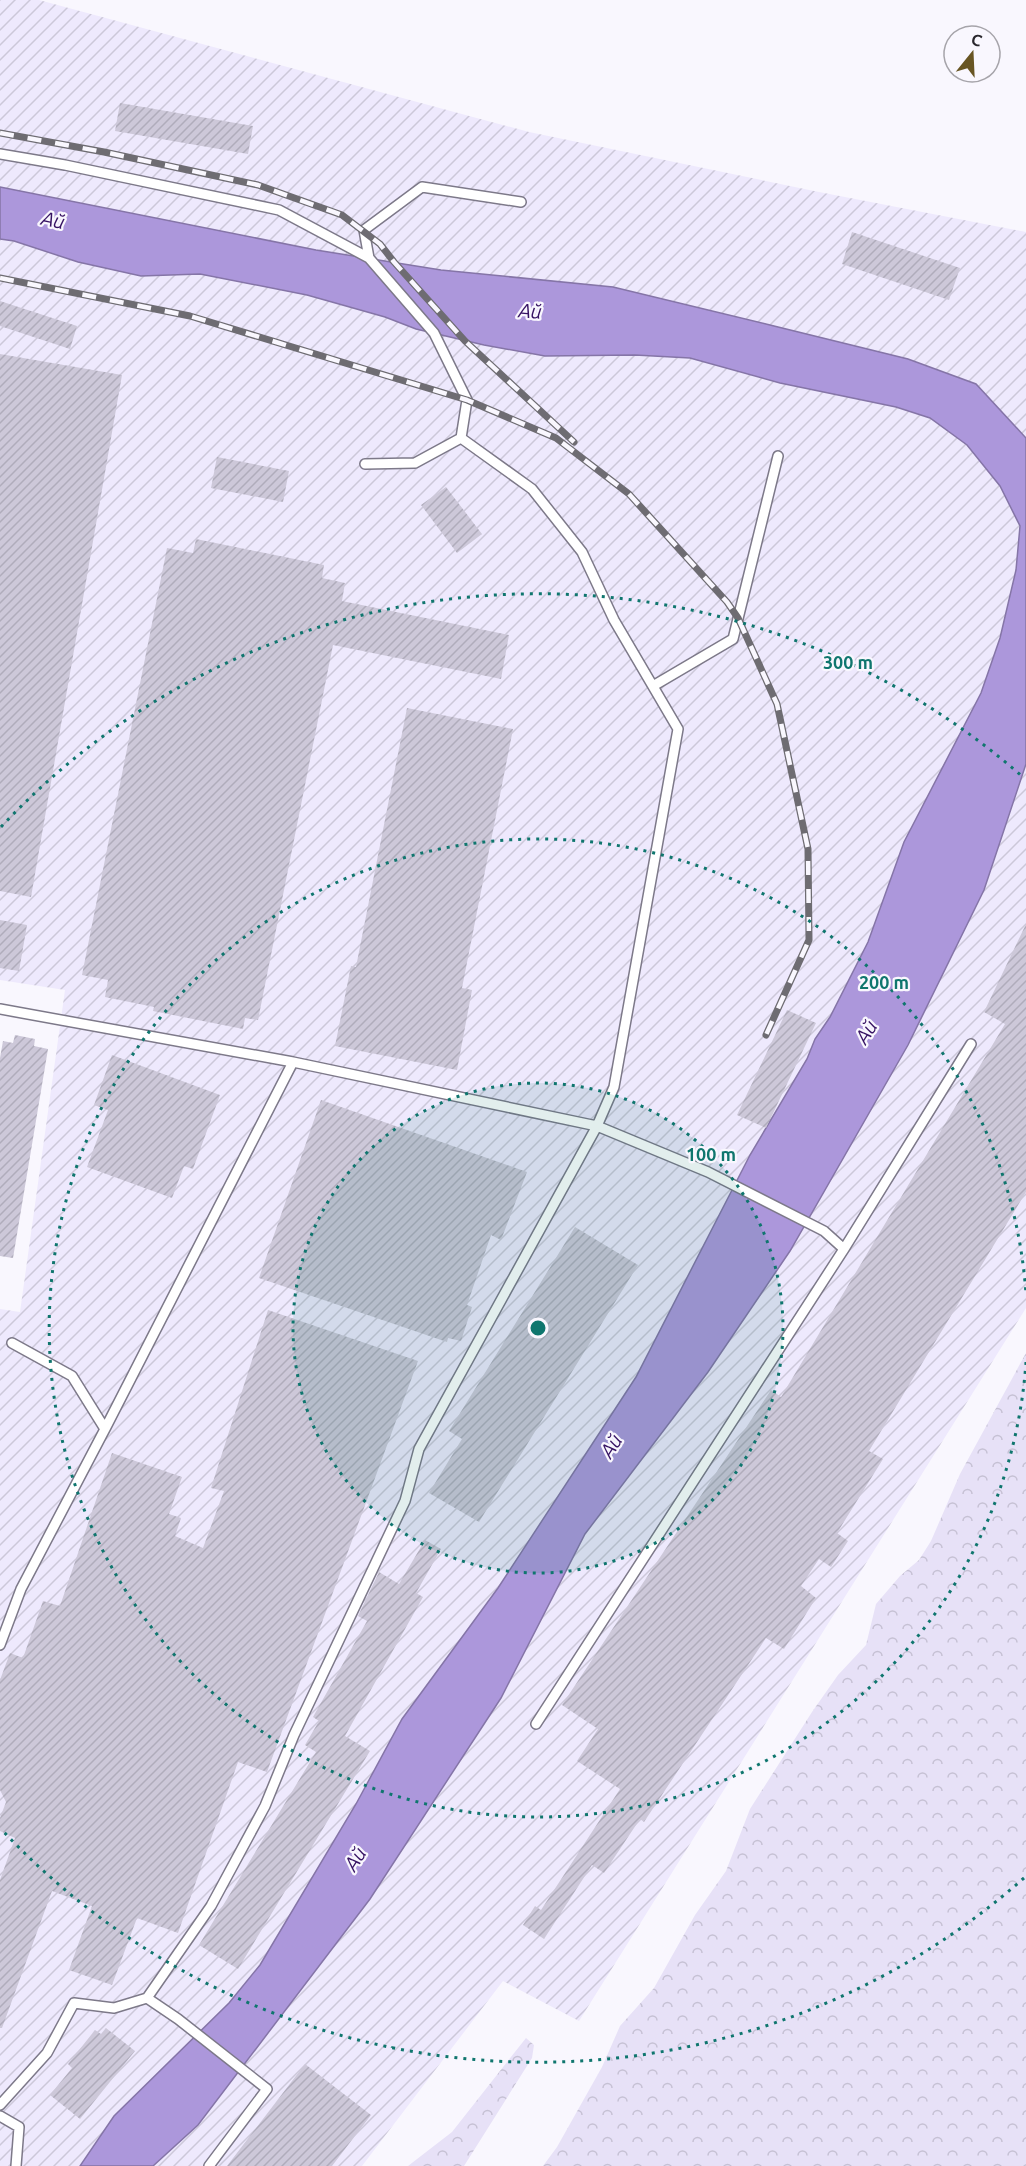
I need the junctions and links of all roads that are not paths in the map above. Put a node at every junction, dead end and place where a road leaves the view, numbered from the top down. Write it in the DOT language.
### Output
graph roads {
  1 [pos="0,154"];
  2 [pos="521,202"];
  3 [pos="369,258"];
  4 [pos="461,438"];
  5 [pos="778,456"];
  6 [pos="365,464"];
  7 [pos="652,686"];
  8 [pos="0,1009"];
  9 [pos="971,1044"];
  10 [pos="293,1062"];
  11 [pos="597,1126"];
  12 [pos="844,1249"];
  13 [pos="12,1343"];
  14 [pos="105,1429"];
  15 [pos="0,1645"];
  16 [pos="536,1724"];
  17 [pos="147,1998"];
  18 [pos="0,2104"];
  19 [pos="0,2116"];
  20 [pos="16,2166"];
  21 [pos="209,2166"];
  1 -- 3 [label="lane"];
  2 -- 3 [label="lane"];
  3 -- 4 [label="lane"];
  4 -- 6 [label="lane"];
  4 -- 7 [label="lane"];
  5 -- 7 [label="lane"];
  7 -- 11 [label="lane"];
  8 -- 10 [label="lane"];
  9 -- 12 [label="lane"];
  10 -- 11 [label="lane"];
  10 -- 14 [label="lane"];
  11 -- 12 [label="lane"];
  11 -- 17 [label="lane"];
  12 -- 16 [label="lane"];
  13 -- 14 [label="lane"];
  14 -- 15 [label="lane"];
  17 -- 18 [label="lane"];
  17 -- 21 [label="lane"];
  19 -- 20 [label="lane"];
}
